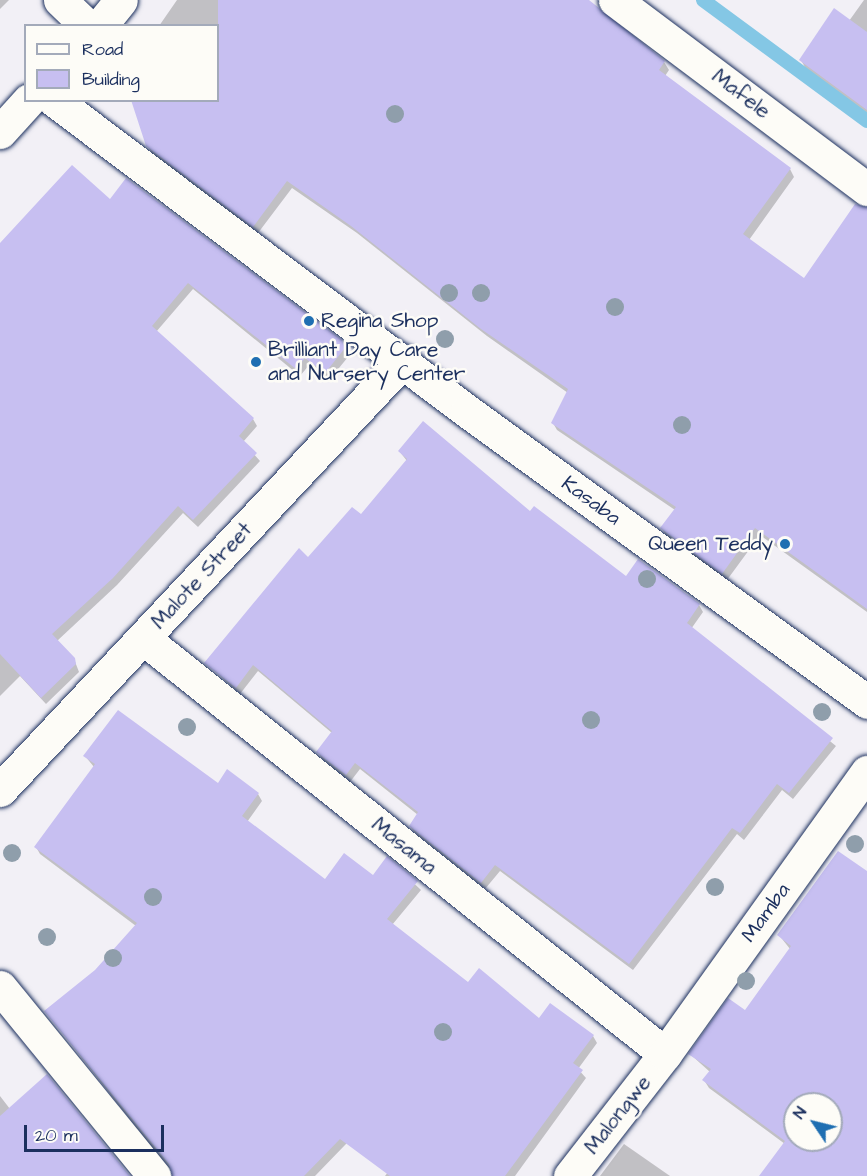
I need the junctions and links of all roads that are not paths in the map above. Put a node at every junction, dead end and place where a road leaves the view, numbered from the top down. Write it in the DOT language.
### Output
graph roads {
  1 [pos="60,0"];
  2 [pos="121,0"];
  3 [pos="615,0"];
  4 [pos="85,24"];
  5 [pos="102,24"];
  6 [pos="27,102"];
  7 [pos="57,102"];
  8 [pos="0,132"];
  9 [pos="867,189"];
  10 [pos="404,361"];
  11 [pos="143,638"];
  12 [pos="867,702"];
  13 [pos="867,772"];
  14 [pos="0,790"];
  15 [pos="0,987"];
  16 [pos="665,1054"];
  17 [pos="154,1176"];
  18 [pos="570,1176"];
  1 -- 4 [label="street"];
  2 -- 5 [label="street"];
  3 -- 9 [label="street, Mafele"];
  6 -- 8 [label="street"];
  7 -- 10 [label="street, Kasaba"];
  10 -- 11 [label="street, Malote Street"];
  10 -- 12 [label="street, Kasaba"];
  11 -- 14 [label="street, Malote Street"];
  11 -- 16 [label="street, Masama"];
  13 -- 16 [label="street, Mamba"];
  15 -- 17 [label="street"];
  16 -- 18 [label="street, Malongwe"];
}
